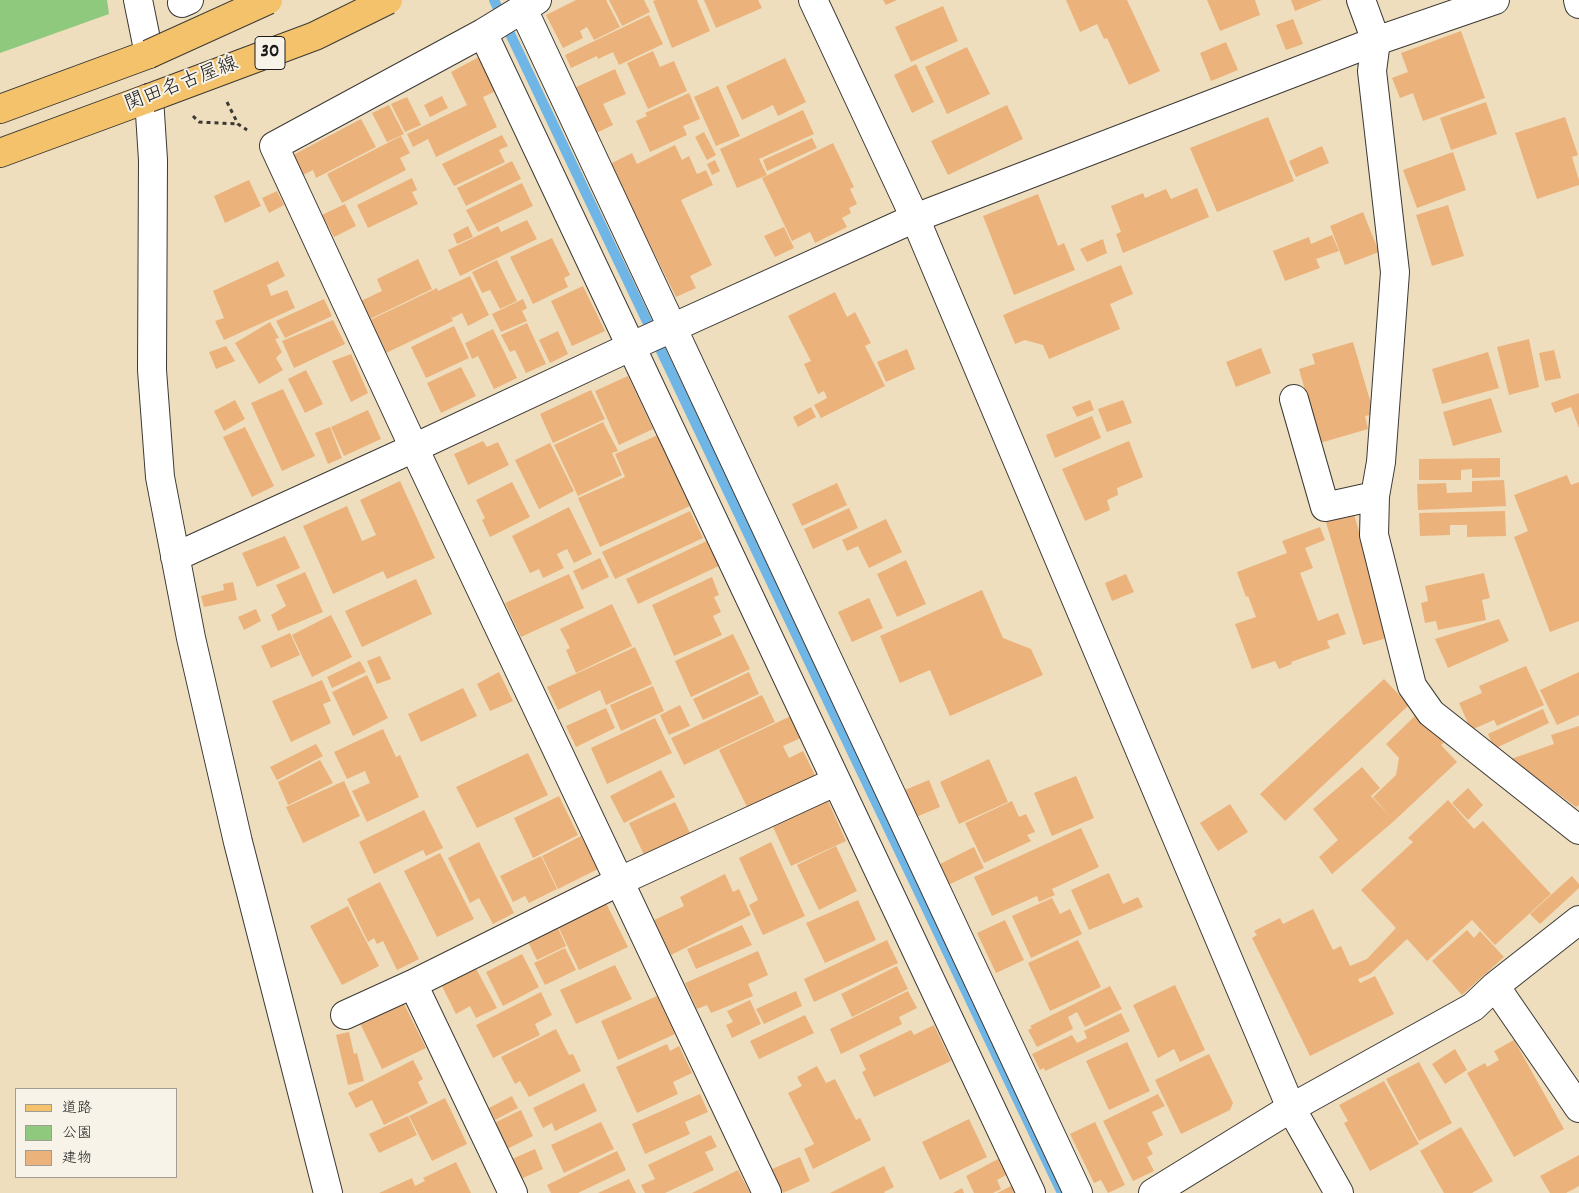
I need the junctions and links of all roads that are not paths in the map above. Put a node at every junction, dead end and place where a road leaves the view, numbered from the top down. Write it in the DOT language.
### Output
graph roads {
  1 [pos="138,0"];
  2 [pos="268,0"];
  3 [pos="388,0"];
  4 [pos="813,0"];
  5 [pos="1360,0"];
  6 [pos="1495,0"];
  7 [pos="1578,0"];
  8 [pos="1579,4"];
  9 [pos="525,7"];
  10 [pos="486,31"];
  11 [pos="1376,42"];
  12 [pos="149,54"];
  13 [pos="149,98"];
  14 [pos="0,109"];
  15 [pos="0,153"];
  16 [pos="915,218"];
  17 [pos="673,327"];
  18 [pos="630,347"];
  19 [pos="1294,399"];
  20 [pos="414,448"];
  21 [pos="1375,496"];
  22 [pos="175,557"];
  23 [pos="835,782"];
  24 [pos="1579,830"];
  25 [pos="620,881"];
  26 [pos="1579,920"];
  27 [pos="413,984"];
  28 [pos="1495,986"];
  29 [pos="345,1015"];
  30 [pos="1291,1108"];
  31 [pos="1579,1108"];
  32 [pos="328,1193"];
  33 [pos="513,1193"];
  34 [pos="767,1193"];
  35 [pos="1030,1193"];
  36 [pos="1078,1193"];
  37 [pos="1152,1193"];
  38 [pos="1339,1193"];
  1 -- 12 [label="street"];
  2 -- 12 [label="main road, 関田名古屋線 / 30, bridge"];
  3 -- 13 [label="main road, 関田名古屋線 / 30, bridge"];
  4 -- 16 [label="street"];
  5 -- 11 [label="street"];
  6 -- 11 [label="street"];
  7 -- 8 [label="street"];
  9 -- 10 [label="street"];
  9 -- 17 [label="street"];
  10 -- 18 [label="street"];
  10 -- 20 [label="street"];
  11 -- 16 [label="street"];
  11 -- 21 [label="street"];
  12 -- 14 [label="main road, 関田名古屋線 / 30"];
  13 -- 15 [label="main road, 関田名古屋線 / 30"];
  13 -- 22 [label="street"];
  16 -- 17 [label="street"];
  16 -- 30 [label="street"];
  17 -- 18 [label="street"];
  17 -- 36 [label="street"];
  18 -- 20 [label="street"];
  18 -- 23 [label="street"];
  19 -- 21 [label="street"];
  20 -- 22 [label="street"];
  20 -- 25 [label="street"];
  21 -- 24 [label="street"];
  22 -- 32 [label="street"];
  23 -- 25 [label="street"];
  23 -- 35 [label="street"];
  25 -- 27 [label="street"];
  25 -- 34 [label="street"];
  26 -- 28 [label="street"];
  27 -- 29 [label="street"];
  27 -- 33 [label="street"];
  28 -- 30 [label="street"];
  28 -- 31 [label="street"];
  30 -- 37 [label="street"];
  30 -- 38 [label="street"];
}
